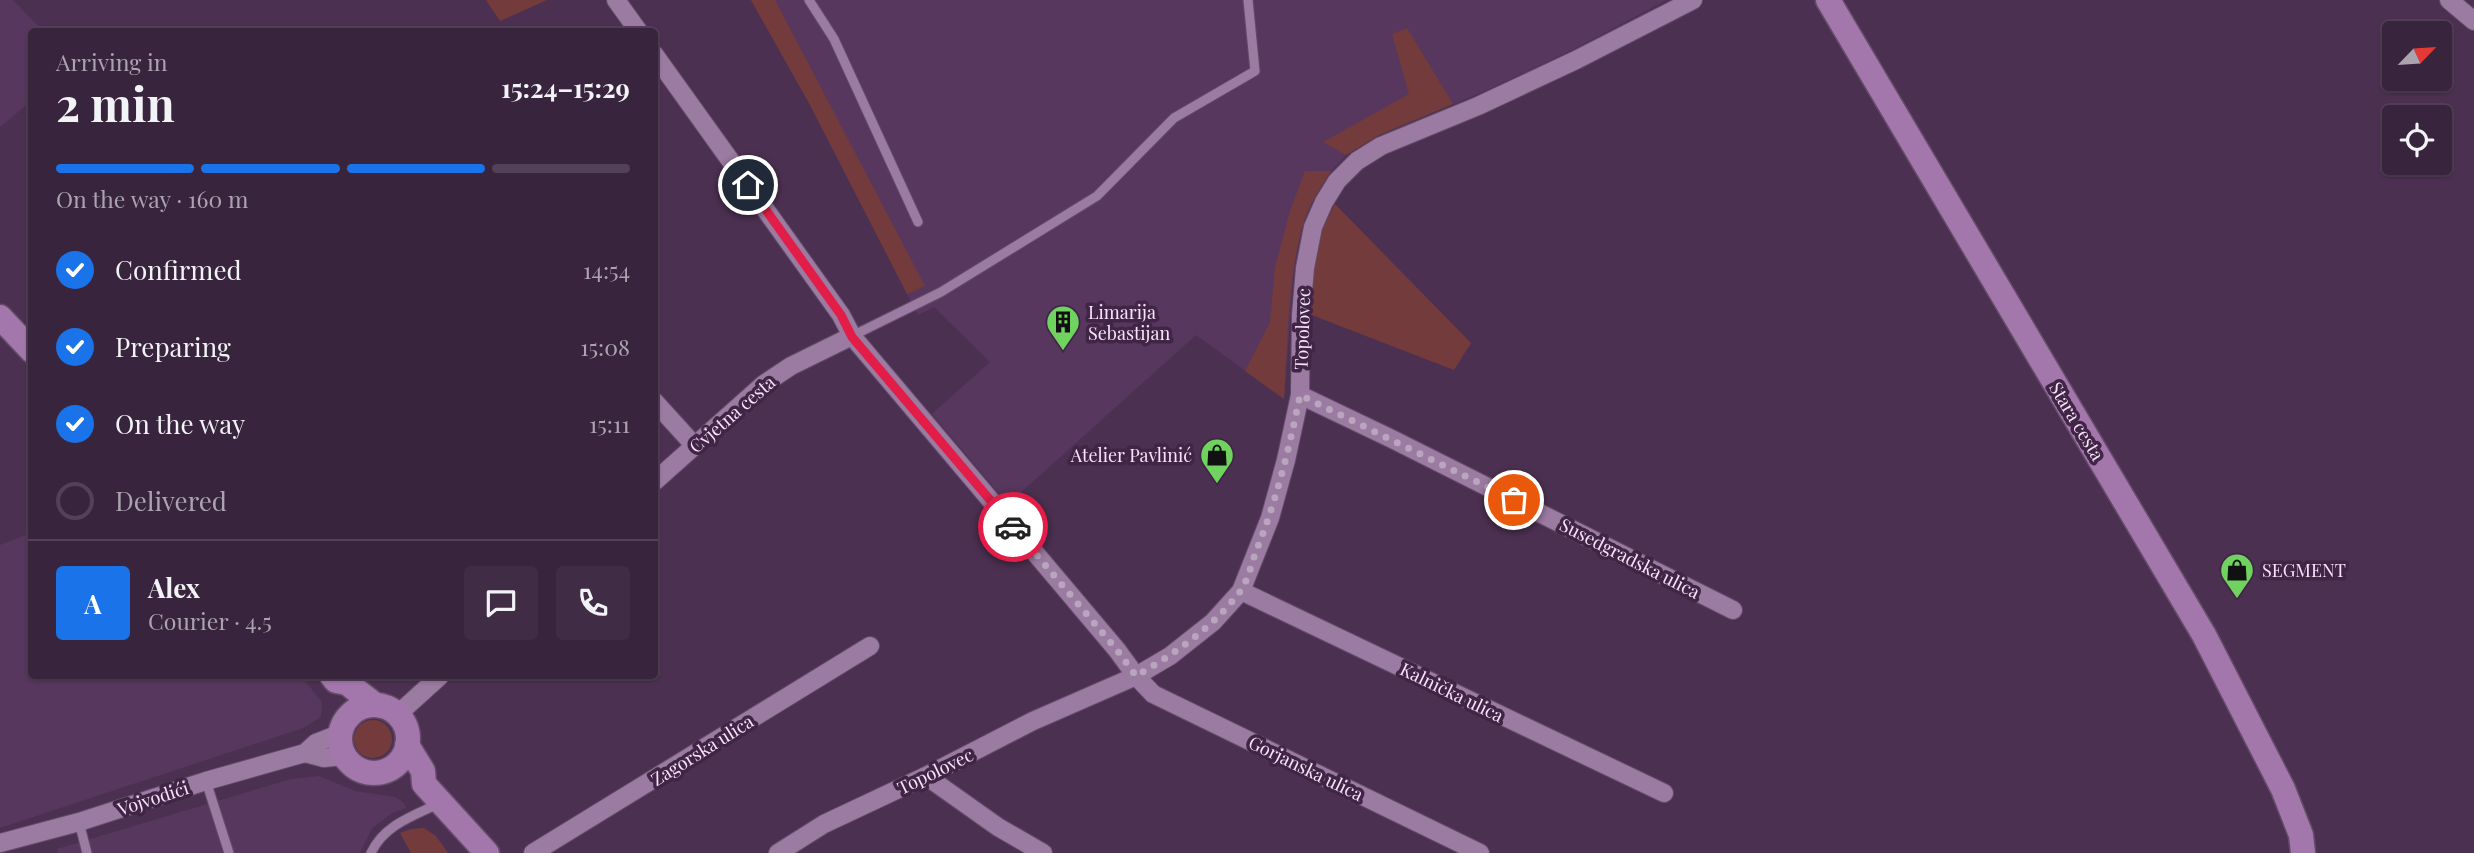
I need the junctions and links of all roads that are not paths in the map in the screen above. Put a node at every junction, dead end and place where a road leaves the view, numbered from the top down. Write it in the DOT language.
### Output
graph roads {
  1 [pos="616,0"];
  2 [pos="809,0"];
  3 [pos="1248,0"];
  4 [pos="1693,0"];
  5 [pos="1828,0"];
  6 [pos="2449,0"];
  7 [pos="2474,21"];
  8 [pos="636,28"];
  9 [pos="658,60"];
  10 [pos="918,222"];
  11 [pos="0,317"];
  12 [pos="852,337"];
  13 [pos="28,347"];
  14 [pos="1300,395"];
  15 [pos="658,405"];
  16 [pos="694,445"];
  17 [pos="658,478"];
  18 [pos="1241,591"];
  19 [pos="1733,610"];
  20 [pos="870,646"];
  21 [pos="1136,676"];
  22 [pos="334,679"];
  23 [pos="337,679"];
  24 [pos="437,679"];
  25 [pos="374,704"];
  26 [pos="398,714"];
  27 [pos="343,737"];
  28 [pos="407,745"];
  29 [pos="380,772"];
  30 [pos="926,776"];
  31 [pos="206,781"];
  32 [pos="424,784"];
  33 [pos="1664,793"];
  34 [pos="441,802"];
  35 [pos="79,822"];
  36 [pos="0,843"];
  37 [pos="87,853"];
  38 [pos="229,853"];
  39 [pos="371,853"];
  40 [pos="487,853"];
  41 [pos="533,853"];
  42 [pos="778,853"];
  43 [pos="1043,853"];
  44 [pos="1480,853"];
  45 [pos="2303,853"];
  1 -- 8 [label="street"];
  2 -- 10 [label="lane"];
  3 -- 12 [label="lane"];
  4 -- 14 [label="street, Topolovec"];
  5 -- 45 [label="main road, Stara cesta"];
  6 -- 7 [label="street"];
  9 -- 12 [label="street, Gorjanska ulica"];
  11 -- 13 [label="main road"];
  12 -- 16 [label="street, Cvjetna cesta"];
  12 -- 21 [label="street, Gorjanska ulica"];
  14 -- 18 [label="street, Topolovec"];
  14 -- 19 [label="street, Susedgradska ulica"];
  15 -- 16 [label="street"];
  16 -- 17 [label="street, Cvjetna cesta"];
  18 -- 21 [label="street, Topolovec"];
  18 -- 33 [label="street, Kalnička ulica"];
  20 -- 41 [label="street, Zagorska ulica"];
  21 -- 30 [label="street, Topolovec"];
  21 -- 44 [label="street, Gorjanska ulica"];
  22 -- 27 [label="main road"];
  23 -- 25 [label="main road"];
  24 -- 26 [label="street"];
  25 -- 26 [label="main road"];
  25 -- 27 [label="main road"];
  26 -- 28 [label="main road"];
  27 -- 29 [label="main road"];
  27 -- 31 [label="street, Vojvodići"];
  28 -- 29 [label="main road"];
  28 -- 32 [label="main road"];
  29 -- 32 [label="main road"];
  30 -- 42 [label="street, Topolovec"];
  30 -- 43 [label="street"];
  31 -- 35 [label="street, Vojvodići"];
  31 -- 38 [label="lane"];
  32 -- 34 [label="main road"];
  34 -- 39 [label="lane"];
  34 -- 40 [label="main road"];
  35 -- 36 [label="street, Vojvodići"];
  35 -- 37 [label="lane"];
}
